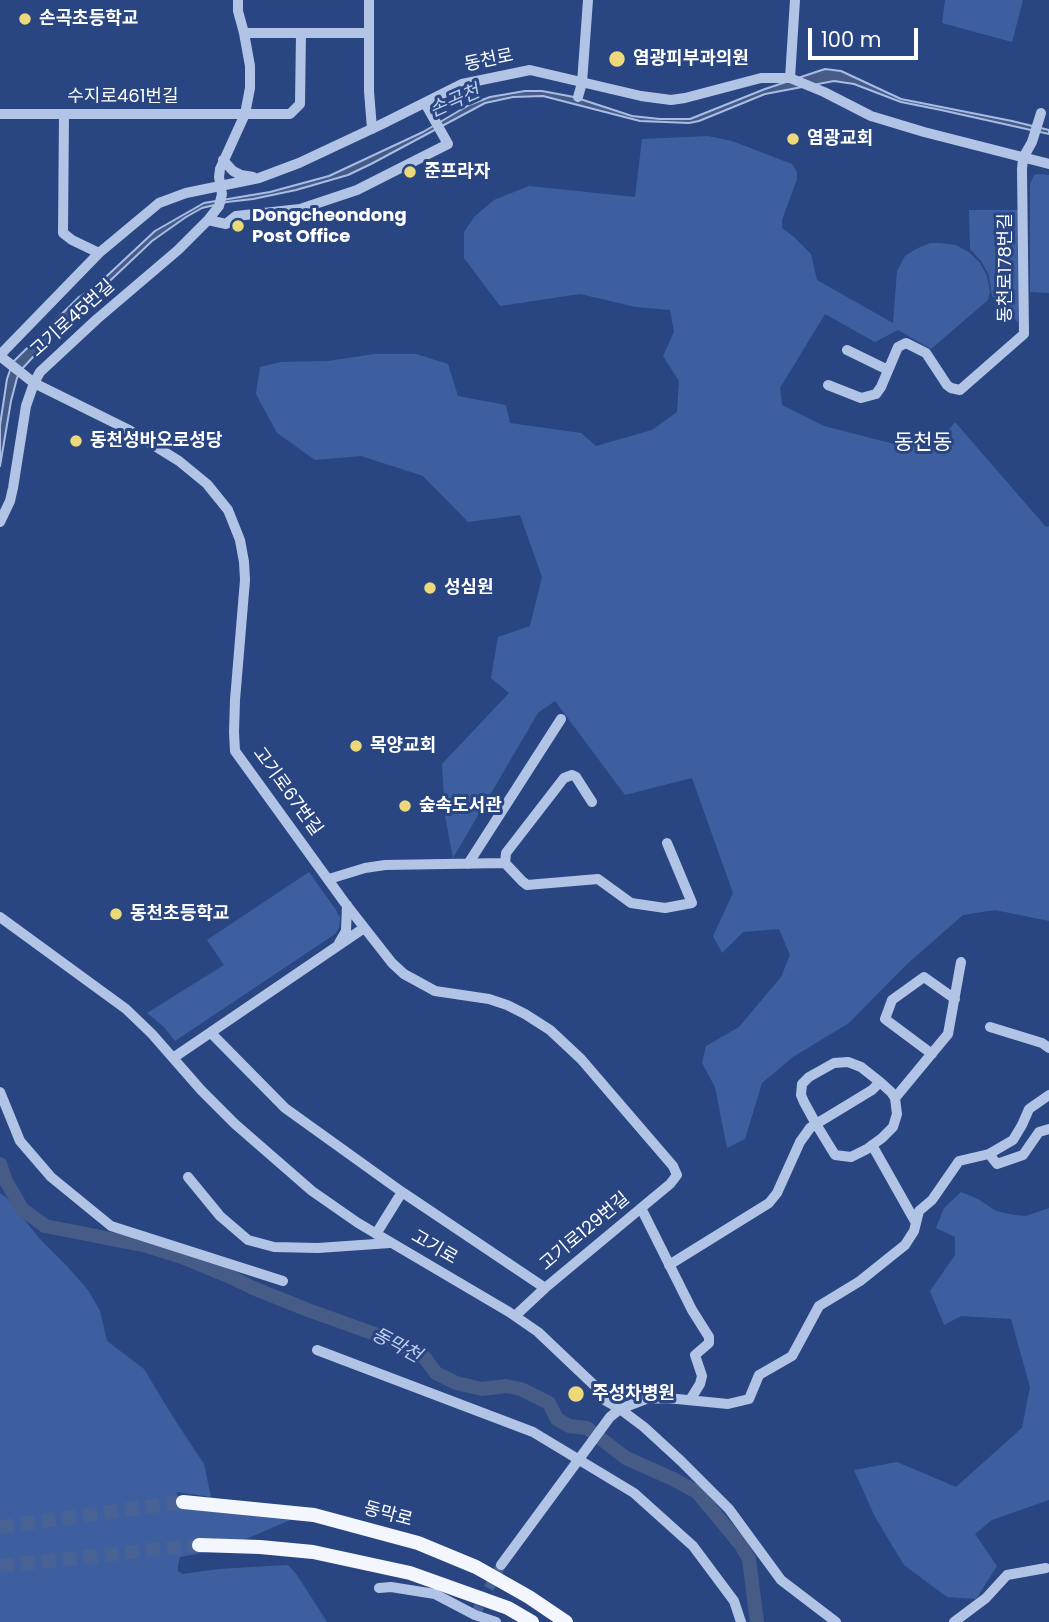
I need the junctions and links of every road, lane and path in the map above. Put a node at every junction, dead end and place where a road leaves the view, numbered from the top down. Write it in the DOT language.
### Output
graph roads {
  1 [pos="238,0"];
  2 [pos="369,0"];
  3 [pos="588,0"];
  4 [pos="795,0"];
  5 [pos="244,33"];
  6 [pos="301,33"];
  7 [pos="369,33"];
  8 [pos="790,78"];
  9 [pos="582,83"];
  10 [pos="578,97"];
  11 [pos="425,103"];
  12 [pos="1041,113"];
  13 [pos="0,114"];
  14 [pos="64,114"];
  15 [pos="245,114"];
  16 [pos="372,129"];
  17 [pos="1023,158"];
  18 [pos="223,160"];
  19 [pos="1049,164"];
  20 [pos="259,178"];
  21 [pos="222,186"];
  22 [pos="211,217"];
  23 [pos="99,253"];
  24 [pos="847,350"];
  25 [pos="2,357"];
  26 [pos="888,370"];
  27 [pos="34,383"];
  28 [pos="828,385"];
  29 [pos="0,522"];
  30 [pos="561,719"];
  31 [pos="592,802"];
  32 [pos="667,843"];
  33 [pos="468,863"];
  34 [pos="505,863"];
  35 [pos="330,880"];
  36 [pos="347,905"];
  37 [pos="0,917"];
  38 [pos="364,928"];
  39 [pos="335,948"];
  40 [pos="961,962"];
  41 [pos="955,999"];
  42 [pos="990,1027"];
  43 [pos="211,1034"];
  44 [pos="1049,1048"];
  45 [pos="932,1054"];
  46 [pos="173,1058"];
  47 [pos="880,1082"];
  48 [pos="0,1092"];
  49 [pos="1049,1095"];
  50 [pos="895,1098"];
  51 [pos="816,1124"];
  52 [pos="1049,1129"];
  53 [pos="872,1145"];
  54 [pos="989,1154"];
  55 [pos="677,1175"];
  56 [pos="188,1177"];
  57 [pos="402,1192"];
  58 [pos="641,1208"];
  59 [pos="916,1223"];
  60 [pos="376,1234"];
  61 [pos="390,1243"];
  62 [pos="669,1265"];
  63 [pos="283,1281"];
  64 [pos="545,1288"];
  65 [pos="515,1316"];
  66 [pos="317,1350"];
  67 [pos="690,1400"];
  68 [pos="620,1409"];
  69 [pos="579,1461"];
  70 [pos="183,1502"];
  71 [pos="199,1545"];
  72 [pos="501,1565"];
  73 [pos="1046,1568"];
  74 [pos="379,1588"];
  75 [pos="475,1618"];
  76 [pos="496,1622"];
  77 [pos="532,1622"];
  78 [pos="566,1622"];
  79 [pos="741,1622"];
  80 [pos="836,1622"];
  81 [pos="954,1622"];
  1 -- 5 [label="street"];
  2 -- 7 [label="street"];
  3 -- 9 [label="street"];
  4 -- 8 [label="street"];
  5 -- 6 [label="street"];
  5 -- 15 [label="street"];
  6 -- 7 [label="street"];
  6 -- 15 [label="street, 수지로461번길"];
  7 -- 16 [label="street"];
  8 -- 9 [label="street, 동천로"];
  8 -- 17 [label="street, 동천로"];
  9 -- 10 [label="street"];
  9 -- 11 [label="street, 동천로"];
  11 -- 16 [label="street, 동천로"];
  11 -- 22 [label="street"];
  12 -- 17 [label="street, 동천로178번길"];
  13 -- 14 [label="street, 수지로461번길"];
  14 -- 15 [label="street, 수지로461번길"];
  14 -- 23 [label="street"];
  15 -- 18 [label="street"];
  16 -- 20 [label="street, 동천로"];
  17 -- 19 [label="street, 동천로"];
  17 -- 26 [label="street, 동천로178번길"];
  18 -- 20 [label="street"];
  18 -- 21 [label="street"];
  20 -- 21 [label="street, 동천로"];
  21 -- 22 [label="street"];
  21 -- 23 [label="street, 동천로"];
  22 -- 27 [label="street, 고기로45번길"];
  23 -- 25 [label="street, 동천로"];
  24 -- 26 [label="street"];
  25 -- 27 [label="street, 고기로67번길"];
  26 -- 28 [label="street, 동천로178번길"];
  27 -- 29 [label="street, 고기로45번길"];
  27 -- 35 [label="street, 고기로67번길"];
  30 -- 33 [label="street"];
  31 -- 34 [label="street"];
  32 -- 34 [label="street"];
  33 -- 34 [label="street"];
  33 -- 35 [label="street"];
  35 -- 36 [label="street, 고기로67번길"];
  36 -- 38 [label="street, 고기로67번길"];
  36 -- 39 [label="street"];
  37 -- 46 [label="street, 고기로"];
  38 -- 39 [label="street"];
  38 -- 55 [label="street, 고기로67번길"];
  39 -- 43 [label="street"];
  40 -- 41 [label="street"];
  41 -- 45 [label="street"];
  41 -- 45 [label="street"];
  42 -- 44 [label="street"];
  43 -- 46 [label="street"];
  43 -- 57 [label="street"];
  45 -- 50 [label="street"];
  46 -- 60 [label="street, 고기로"];
  47 -- 50 [label="street"];
  47 -- 51 [label="street"];
  47 -- 51 [label="street"];
  48 -- 63 [label="street"];
  49 -- 54 [label="street"];
  50 -- 53 [label="street"];
  51 -- 53 [label="street"];
  51 -- 62 [label="street"];
  52 -- 54 [label="street"];
  53 -- 59 [label="street"];
  54 -- 59 [label="street"];
  55 -- 58 [label="street, 고기로129번길"];
  56 -- 61 [label="street"];
  57 -- 60 [label="street"];
  57 -- 64 [label="street"];
  58 -- 62 [label="street"];
  58 -- 64 [label="street, 고기로129번길"];
  59 -- 67 [label="street"];
  60 -- 61 [label="street, 고기로"];
  61 -- 65 [label="street, 고기로"];
  62 -- 67 [label="street"];
  64 -- 65 [label="street, 고기로129번길"];
  65 -- 68 [label="street, 고기로"];
  66 -- 69 [label="street"];
  67 -- 68 [label="street"];
  68 -- 69 [label="street"];
  68 -- 80 [label="street, 고기로"];
  69 -- 72 [label="street"];
  69 -- 79 [label="street"];
  70 -- 78 [label="main road, 동막로"];
  71 -- 77 [label="main road"];
  73 -- 81 [label="street"];
  74 -- 75 [label="street"];
  75 -- 76 [label="street"];
}
